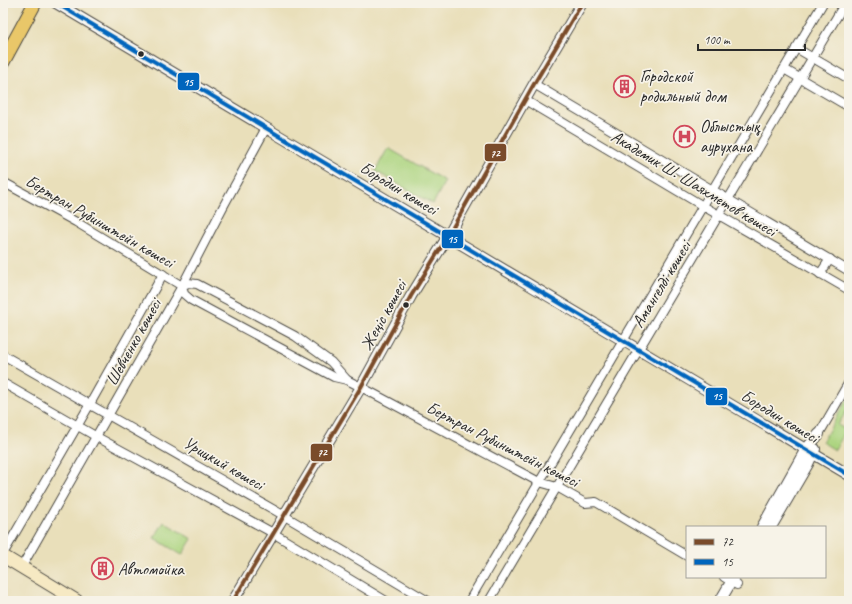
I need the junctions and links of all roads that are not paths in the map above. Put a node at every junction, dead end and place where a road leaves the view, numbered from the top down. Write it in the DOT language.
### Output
graph roads {
  1 [pos="35,3"];
  2 [pos="56,3"];
  3 [pos="582,3"];
  4 [pos="823,3"];
  5 [pos="846,3"];
  6 [pos="796,48"];
  7 [pos="813,58"];
  8 [pos="3,62"];
  9 [pos="784,69"];
  10 [pos="801,78"];
  11 [pos="849,79"];
  12 [pos="534,84"];
  13 [pos="525,100"];
  14 [pos="849,107"];
  15 [pos="266,128"];
  16 [pos="3,182"];
  17 [pos="712,191"];
  18 [pos="728,200"];
  19 [pos="703,206"];
  20 [pos="719,215"];
  21 [pos="448,236"];
  22 [pos="830,259"];
  23 [pos="849,271"];
  24 [pos="163,274"];
  25 [pos="820,274"];
  26 [pos="182,286"];
  27 [pos="849,290"];
  28 [pos="623,341"];
  29 [pos="639,350"];
  30 [pos="3,355"];
  31 [pos="347,380"];
  32 [pos="849,382"];
  33 [pos="3,383"];
  34 [pos="361,387"];
  35 [pos="90,404"];
  36 [pos="109,415"];
  37 [pos="78,426"];
  38 [pos="819,434"];
  39 [pos="96,437"];
  40 [pos="809,452"];
  41 [pos="849,475"];
  42 [pos="539,482"];
  43 [pos="557,487"];
  44 [pos="284,515"];
  45 [pos="763,526"];
  46 [pos="772,526"];
  47 [pos="273,533"];
  48 [pos="3,555"];
  49 [pos="686,555"];
  50 [pos="22,568"];
  51 [pos="734,579"];
  52 [pos="77,601"];
  53 [pos="233,601"];
  54 [pos="386,601"];
  55 [pos="428,601"];
  56 [pos="469,601"];
  57 [pos="489,601"];
  58 [pos="720,601"];
  59 [pos="728,601"];
  1 -- 8 [label="main road"];
  2 -- 15 [label="street, Бородин көшесі"];
  3 -- 12 [label="street, Жеңіс көшесі"];
  4 -- 6 [label="street, Амангелді көшесі"];
  5 -- 7 [label="street, Амангелді көшесі"];
  6 -- 7 [label="street"];
  6 -- 9 [label="street, Амангелді көшесі"];
  7 -- 10 [label="street, Амангелді көшесі"];
  7 -- 11 [label="street"];
  9 -- 10 [label="street"];
  9 -- 17 [label="street, Амангелді көшесі"];
  10 -- 14 [label="street"];
  10 -- 18 [label="street, Амангелді көшесі"];
  12 -- 13 [label="street, Жеңіс көшесі"];
  12 -- 17 [label="street, Академик Ш. Шаяхметов көшесі"];
  13 -- 19 [label="street, Академик Ш. Шаяхметов көшесі"];
  13 -- 21 [label="street, Жеңіс көшесі"];
  15 -- 21 [label="street, Бородин көшесі"];
  15 -- 26 [label="street, Шевченко көшесі"];
  16 -- 24 [label="street, Бертран Рубинштейн көшесі"];
  17 -- 18 [label="street, Академик Ш. Шаяхметов көшесі"];
  17 -- 19 [label="street, Амангелді көшесі"];
  18 -- 20 [label="street, Амангелді көшесі"];
  18 -- 22 [label="street, Академик Ш. Шаяхметов көшесі"];
  19 -- 20 [label="street, Академик Ш. Шаяхметов көшесі"];
  19 -- 28 [label="street, Амангелді көшесі"];
  20 -- 25 [label="street, Академик Ш. Шаяхметов көшесі"];
  20 -- 29 [label="street, Амангелді көшесі"];
  21 -- 28 [label="street, Бородин көшесі"];
  21 -- 34 [label="street, Жеңіс көшесі"];
  22 -- 23 [label="street, Академик Ш. Шаяхметов көшесі"];
  22 -- 25 [label="street"];
  24 -- 26 [label="street, Бертран Рубинштейн көшесі"];
  24 -- 35 [label="street, Шевченко көшесі"];
  25 -- 27 [label="street, Академик Ш. Шаяхметов көшесі"];
  26 -- 31 [label="street"];
  26 -- 31 [label="street"];
  26 -- 36 [label="street, Шевченко көшесі"];
  28 -- 29 [label="street, Бородин көшесі"];
  28 -- 42 [label="street, Амангелді көшесі"];
  29 -- 40 [label="street, Бородин көшесі"];
  29 -- 43 [label="street, Амангелді көшесі"];
  30 -- 35 [label="street, Урицкий көшесі"];
  31 -- 34 [label="street, Бертран Рубинштейн көшесі"];
  32 -- 38 [label="street"];
  33 -- 37 [label="street"];
  34 -- 42 [label="street, Бертран Рубинштейн көшесі"];
  34 -- 44 [label="street, Жеңіс көшесі"];
  35 -- 36 [label="street, Урицкий көшесі"];
  35 -- 37 [label="street, Шевченко көшесі"];
  36 -- 39 [label="street, Шевченко көшесі"];
  36 -- 44 [label="street, Урицкий көшесі"];
  37 -- 39 [label="street"];
  37 -- 48 [label="street, Шевченко көшесі"];
  38 -- 40 [label="street"];
  39 -- 47 [label="street"];
  39 -- 50 [label="street, Шевченко көшесі"];
  40 -- 41 [label="street, Бородин көшесі"];
  40 -- 45 [label="street"];
  40 -- 46 [label="street"];
  42 -- 43 [label="street, Бертран Рубинштейн көшесі"];
  42 -- 56 [label="street, Амангелді көшесі"];
  43 -- 49 [label="street, Бертран Рубинштейн көшесі"];
  43 -- 57 [label="street, Амангелді көшесі"];
  44 -- 47 [label="street, Жеңіс көшесі"];
  44 -- 55 [label="street, Урицкий көшесі"];
  47 -- 53 [label="street, Жеңіс көшесі"];
  47 -- 54 [label="street"];
  48 -- 50 [label="main road"];
  50 -- 52 [label="main road"];
  51 -- 58 [label="street"];
  51 -- 59 [label="street"];
}
